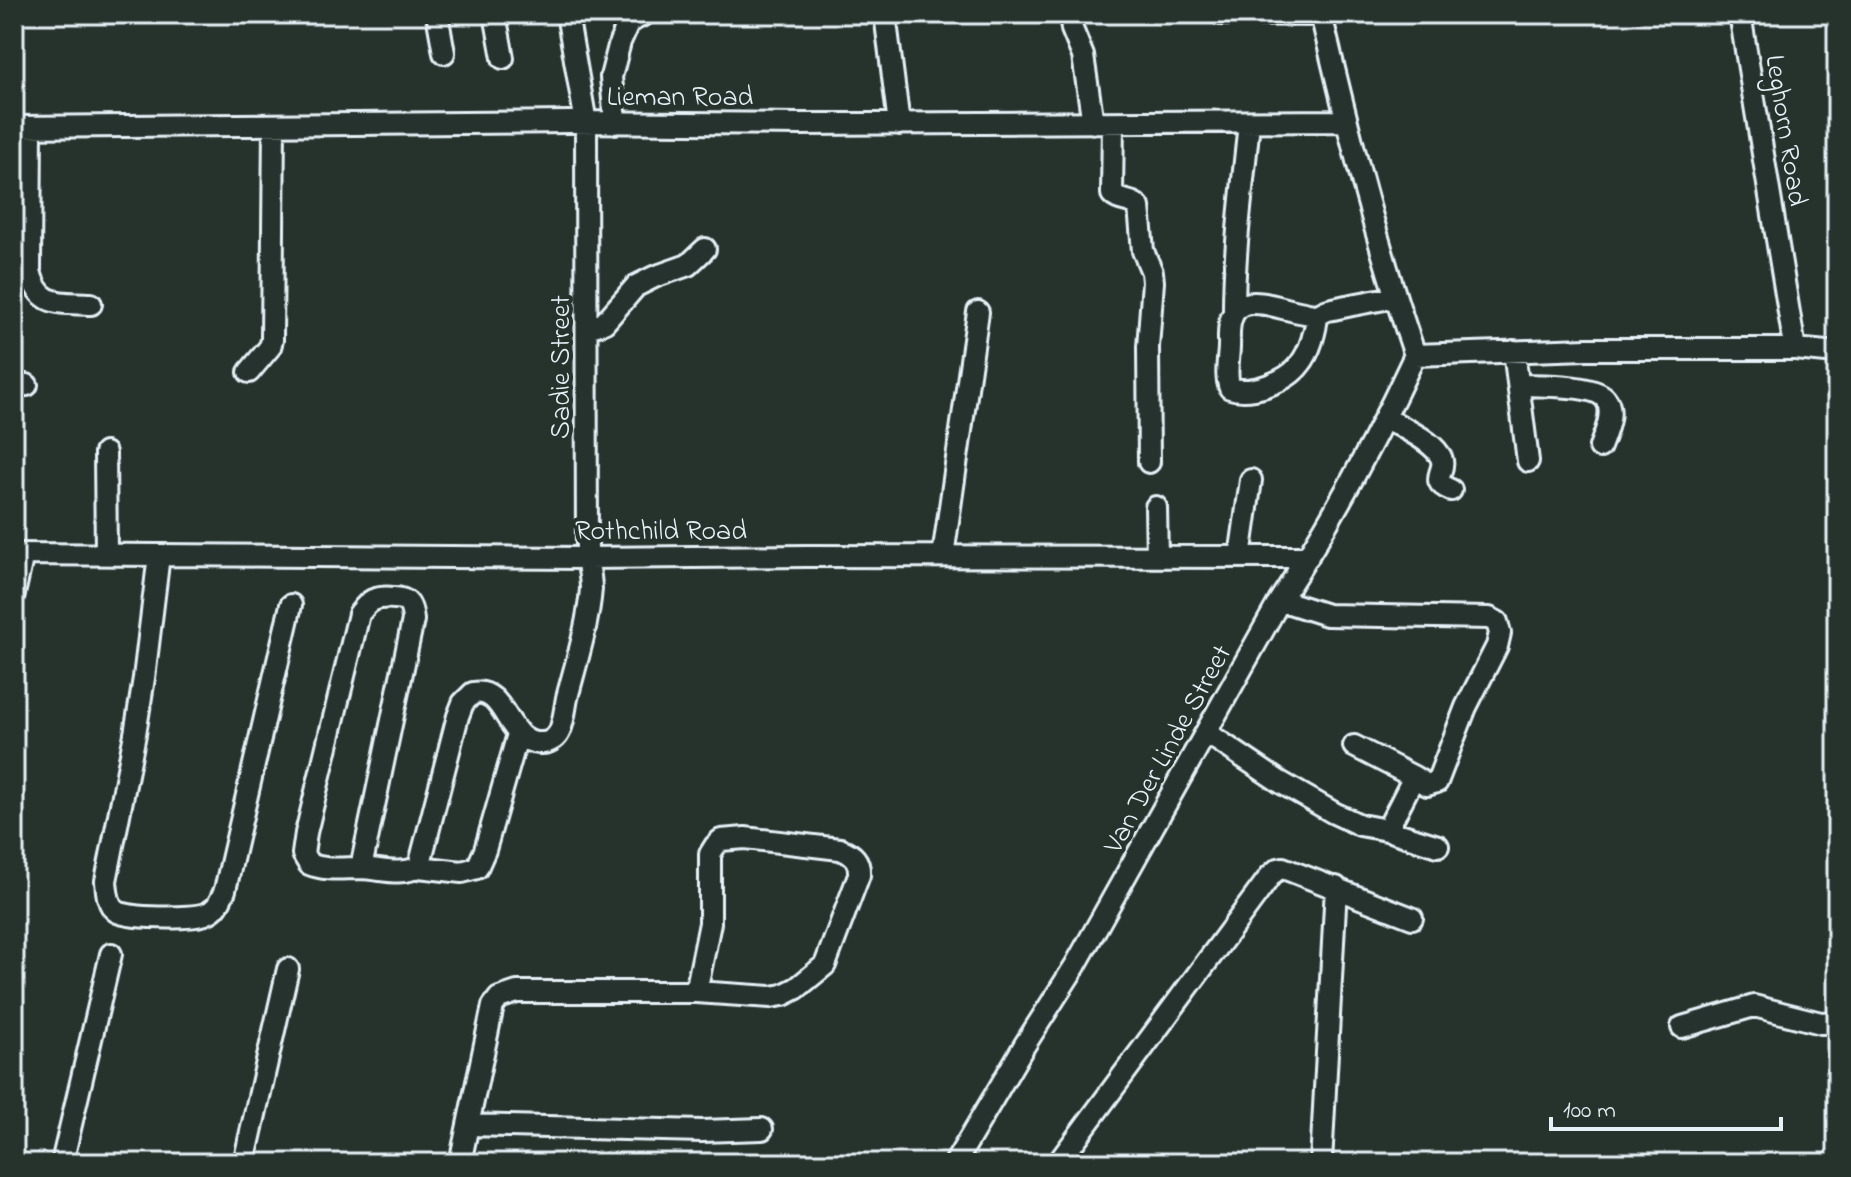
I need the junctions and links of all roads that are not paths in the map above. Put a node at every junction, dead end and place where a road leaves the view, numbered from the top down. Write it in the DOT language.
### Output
graph roads {
  1 [pos="437,14"];
  2 [pos="495,14"];
  3 [pos="567,14"];
  4 [pos="645,14"];
  5 [pos="885,14"];
  6 [pos="1070,14"];
  7 [pos="1221,14"];
  8 [pos="1321,14"];
  9 [pos="1740,14"];
  10 [pos="444,53"];
  11 [pos="503,58"];
  12 [pos="1346,121"];
  13 [pos="1249,122"];
  14 [pos="586,123"];
  15 [pos="615,123"];
  16 [pos="1103,123"];
  17 [pos="899,124"];
  18 [pos="274,125"];
  19 [pos="22,127"];
  20 [pos="705,249"];
  21 [pos="1395,297"];
  22 [pos="91,304"];
  23 [pos="1234,311"];
  24 [pos="978,312"];
  25 [pos="1317,315"];
  26 [pos="587,328"];
  27 [pos="1795,349"];
  28 [pos="1514,351"];
  29 [pos="1837,353"];
  30 [pos="1415,355"];
  31 [pos="249,372"];
  32 [pos="1519,385"];
  33 [pos="1386,418"];
  34 [pos="1600,447"];
  35 [pos="105,453"];
  36 [pos="1528,461"];
  37 [pos="1149,462"];
  38 [pos="1251,480"];
  39 [pos="1451,490"];
  40 [pos="1156,507"];
  41 [pos="18,554"];
  42 [pos="106,554"];
  43 [pos="159,555"];
  44 [pos="943,556"];
  45 [pos="1157,557"];
  46 [pos="1240,557"];
  47 [pos="1308,557"];
  48 [pos="587,558"];
  49 [pos="14,594"];
  50 [pos="1280,600"];
  51 [pos="291,605"];
  52 [pos="1207,733"];
  53 [pos="518,734"];
  54 [pos="1354,746"];
  55 [pos="1414,777"];
  56 [pos="1387,830"];
  57 [pos="1438,846"];
  58 [pos="419,867"];
  59 [pos="361,868"];
  60 [pos="1336,887"];
  61 [pos="1412,918"];
  62 [pos="111,954"];
  63 [pos="288,969"];
  64 [pos="696,992"];
  65 [pos="1837,1022"];
  66 [pos="1682,1027"];
  67 [pos="468,1125"];
  68 [pos="762,1129"];
  69 [pos="62,1163"];
  70 [pos="244,1163"];
  71 [pos="460,1163"];
  72 [pos="955,1163"];
  73 [pos="1058,1163"];
  74 [pos="1321,1163"];
  1 -- 10 [label="street"];
  2 -- 11 [label="street"];
  3 -- 14 [label="street, Sadie Street"];
  4 -- 15 [label="street"];
  5 -- 17 [label="street"];
  6 -- 16 [label="street"];
  7 -- 8 [label="street"];
  8 -- 12 [label="street"];
  9 -- 27 [label="street, Leghorn Road"];
  12 -- 13 [label="street, Lieman Road"];
  12 -- 21 [label="street"];
  13 -- 16 [label="street, Lieman Road"];
  13 -- 23 [label="street"];
  14 -- 15 [label="street, Lieman Road"];
  14 -- 18 [label="street, Lieman Road"];
  14 -- 26 [label="street, Sadie Street"];
  15 -- 17 [label="street, Lieman Road"];
  16 -- 17 [label="street, Lieman Road"];
  16 -- 37 [label="street"];
  18 -- 19 [label="street, Lieman Road"];
  18 -- 31 [label="street"];
  19 -- 22 [label="street"];
  20 -- 26 [label="street"];
  21 -- 25 [label="street"];
  21 -- 30 [label="street"];
  23 -- 25 [label="street"];
  23 -- 25 [label="street"];
  24 -- 44 [label="street"];
  26 -- 48 [label="street, Sadie Street"];
  27 -- 28 [label="street"];
  27 -- 29 [label="street"];
  28 -- 30 [label="street"];
  28 -- 32 [label="street"];
  30 -- 33 [label="street, Van Der Linde Street"];
  32 -- 34 [label="street"];
  32 -- 36 [label="street"];
  33 -- 39 [label="street"];
  33 -- 47 [label="street, Van Der Linde Street"];
  35 -- 42 [label="street"];
  38 -- 46 [label="street"];
  40 -- 45 [label="street"];
  41 -- 42 [label="street, Rothchild Road"];
  41 -- 49 [label="street"];
  42 -- 43 [label="street, Rothchild Road"];
  43 -- 48 [label="street, Rothchild Road"];
  43 -- 51 [label="street"];
  44 -- 45 [label="street, Rothchild Road"];
  44 -- 48 [label="street, Rothchild Road"];
  45 -- 46 [label="street, Rothchild Road"];
  46 -- 47 [label="street, Rothchild Road"];
  47 -- 50 [label="street, Van Der Linde Street"];
  48 -- 53 [label="street, Sadie Street"];
  50 -- 52 [label="street, Van Der Linde Street"];
  50 -- 55 [label="street"];
  52 -- 56 [label="street"];
  52 -- 72 [label="street, Van Der Linde Street"];
  53 -- 58 [label="street"];
  53 -- 58 [label="street"];
  54 -- 55 [label="street"];
  55 -- 56 [label="street"];
  56 -- 57 [label="street"];
  58 -- 59 [label="street"];
  59 -- 59 [label="street"];
  60 -- 61 [label="street"];
  60 -- 73 [label="street"];
  60 -- 74 [label="street"];
  62 -- 69 [label="street"];
  63 -- 70 [label="street"];
  64 -- 64 [label="street"];
  64 -- 67 [label="street"];
  65 -- 66 [label="street"];
  67 -- 68 [label="street"];
  67 -- 71 [label="street"];
}
